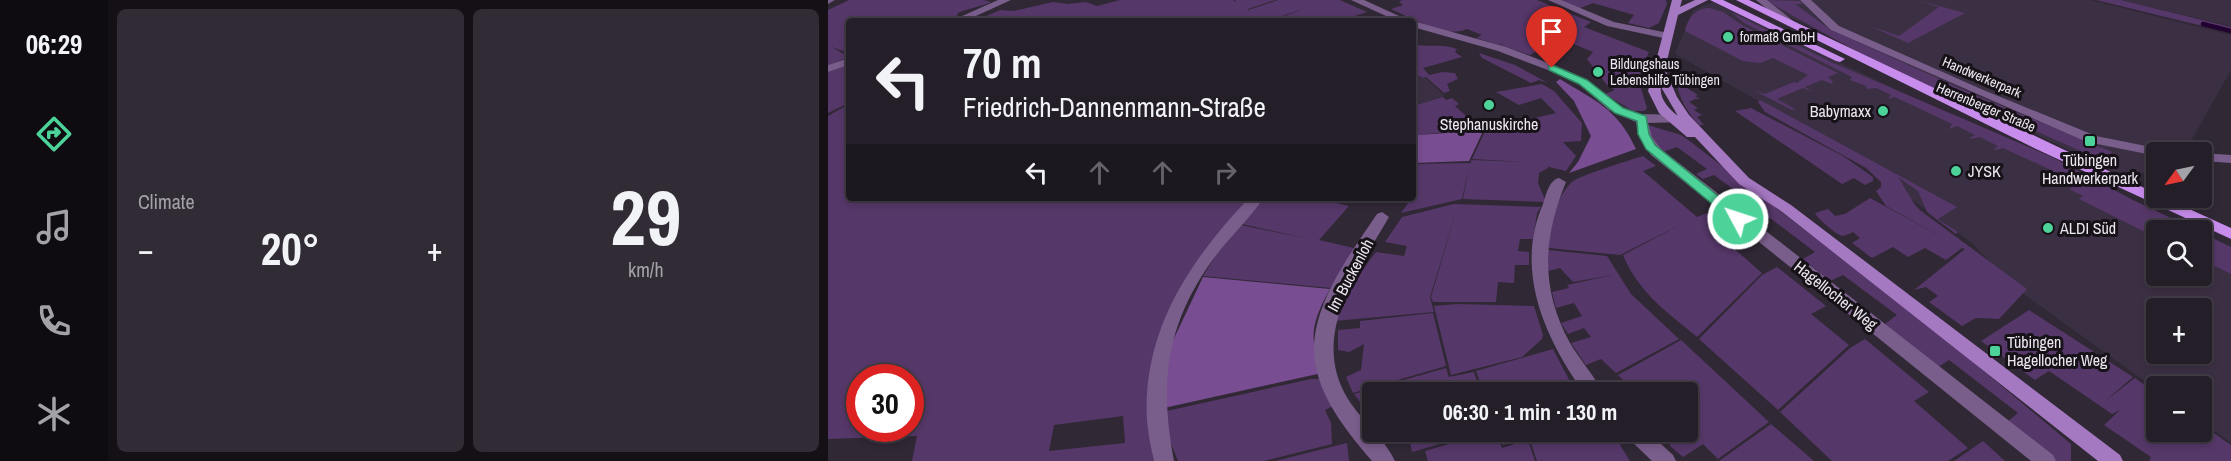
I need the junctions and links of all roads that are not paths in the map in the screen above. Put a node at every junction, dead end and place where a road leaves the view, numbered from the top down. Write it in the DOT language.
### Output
graph roads {
  1 [pos="1006,0"];
  2 [pos="1356,0"];
  3 [pos="1553,0"];
  4 [pos="1703,0"];
  5 [pos="1715,0"];
  6 [pos="1741,0"];
  7 [pos="1761,0"];
  8 [pos="1805,0"];
  9 [pos="1677,4"];
  10 [pos="963,18"];
  11 [pos="1399,18"];
  12 [pos="1792,24"];
  13 [pos="1418,26"];
  14 [pos="1668,36"];
  15 [pos="1480,50"];
  16 [pos="846,62"];
  17 [pos="828,69"];
  18 [pos="1642,119"];
  19 [pos="1678,119"];
  20 [pos="2041,146"];
  21 [pos="2146,150"];
  22 [pos="2212,158"];
  23 [pos="2231,159"];
  24 [pos="1559,182"];
  25 [pos="1254,201"];
  26 [pos="1382,217"];
  27 [pos="2231,234"];
  28 [pos="1586,382"];
  29 [pos="1646,442"];
  30 [pos="1164,461"];
  31 [pos="1385,461"];
  32 [pos="1666,461"];
  33 [pos="2046,461"];
  34 [pos="2112,461"];
  1 -- 10 [label="street"];
  2 -- 11 [label="street"];
  3 -- 14 [label="street"];
  4 -- 9 [label="street"];
  5 -- 20 [label="main road, Herrenberger Straße"];
  6 -- 12 [label="main road, Herrenberger Straße"];
  7 -- 12 [label="street"];
  8 -- 21 [label="street, Handwerkerpark"];
  9 -- 14 [label="street"];
  12 -- 20 [label="main road, Herrenberger Straße"];
  13 -- 15 [label="street"];
  13 -- 18 [label="street"];
  14 -- 19 [label="street"];
  16 -- 17 [label="street"];
  18 -- 19 [label="street"];
  18 -- 33 [label="street, Hagellocher Weg"];
  19 -- 34 [label="street"];
  20 -- 27 [label="main road"];
  22 -- 23 [label="street"];
  24 -- 28 [label="street"];
  25 -- 30 [label="street"];
  26 -- 31 [label="street, Im Buckenloh"];
  29 -- 32 [label="street"];
}
